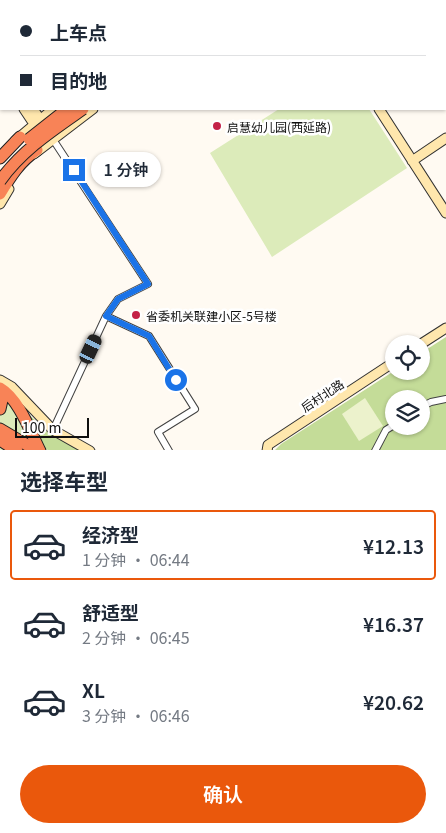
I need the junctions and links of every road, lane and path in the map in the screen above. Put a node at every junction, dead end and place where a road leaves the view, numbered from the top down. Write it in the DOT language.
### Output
graph roads {
  1 [pos="25,110"];
  2 [pos="33,110"];
  3 [pos="52,110"];
  4 [pos="66,110"];
  5 [pos="82,110"];
  6 [pos="92,110"];
  7 [pos="380,110"];
  8 [pos="37,121"];
  9 [pos="20,137"];
  10 [pos="446,138"];
  11 [pos="45,144"];
  12 [pos="0,150"];
  13 [pos="0,158"];
  14 [pos="412,161"];
  15 [pos="0,170"];
  16 [pos="0,181"];
  17 [pos="0,194"];
  18 [pos="0,204"];
  19 [pos="446,213"];
  20 [pos="106,316"];
  21 [pos="446,328"];
  22 [pos="430,338"];
  23 [pos="385,368"];
  24 [pos="0,380"];
  25 [pos="0,388"];
  26 [pos="0,395"];
  27 [pos="446,399"];
  28 [pos="430,402"];
  29 [pos="0,409"];
  30 [pos="0,429"];
  31 [pos="53,430"];
  32 [pos="385,432"];
  33 [pos="0,440"];
  34 [pos="86,449"];
  35 [pos="17,450"];
  36 [pos="38,450"];
  37 [pos="169,450"];
  38 [pos="267,450"];
  39 [pos="375,450"];
  1 -- 8 [label="street"];
  2 -- 8 [label="street"];
  3 -- 8 [label="street"];
  4 -- 15 [label="highway, bridge"];
  5 -- 16 [label="highway, bridge"];
  6 -- 11 [label="street"];
  7 -- 14 [label="street"];
  8 -- 9 [label="street"];
  8 -- 11 [label="street"];
  9 -- 12 [label="street"];
  9 -- 13 [label="highway"];
  10 -- 14 [label="street"];
  11 -- 17 [label="highway"];
  11 -- 18 [label="street"];
  11 -- 20 [label="street"];
  14 -- 19 [label="street"];
  20 -- 31 [label="street"];
  20 -- 37 [label="street"];
  21 -- 22 [label="street"];
  23 -- 38 [label="street, 后村北路"];
  24 -- 31 [label="street"];
  25 -- 36 [label="highway"];
  26 -- 29 [label="highway"];
  27 -- 28 [label="street"];
  30 -- 36 [label="highway"];
  31 -- 34 [label="street"];
  32 -- 39 [label="street"];
  33 -- 35 [label="highway"];
}
